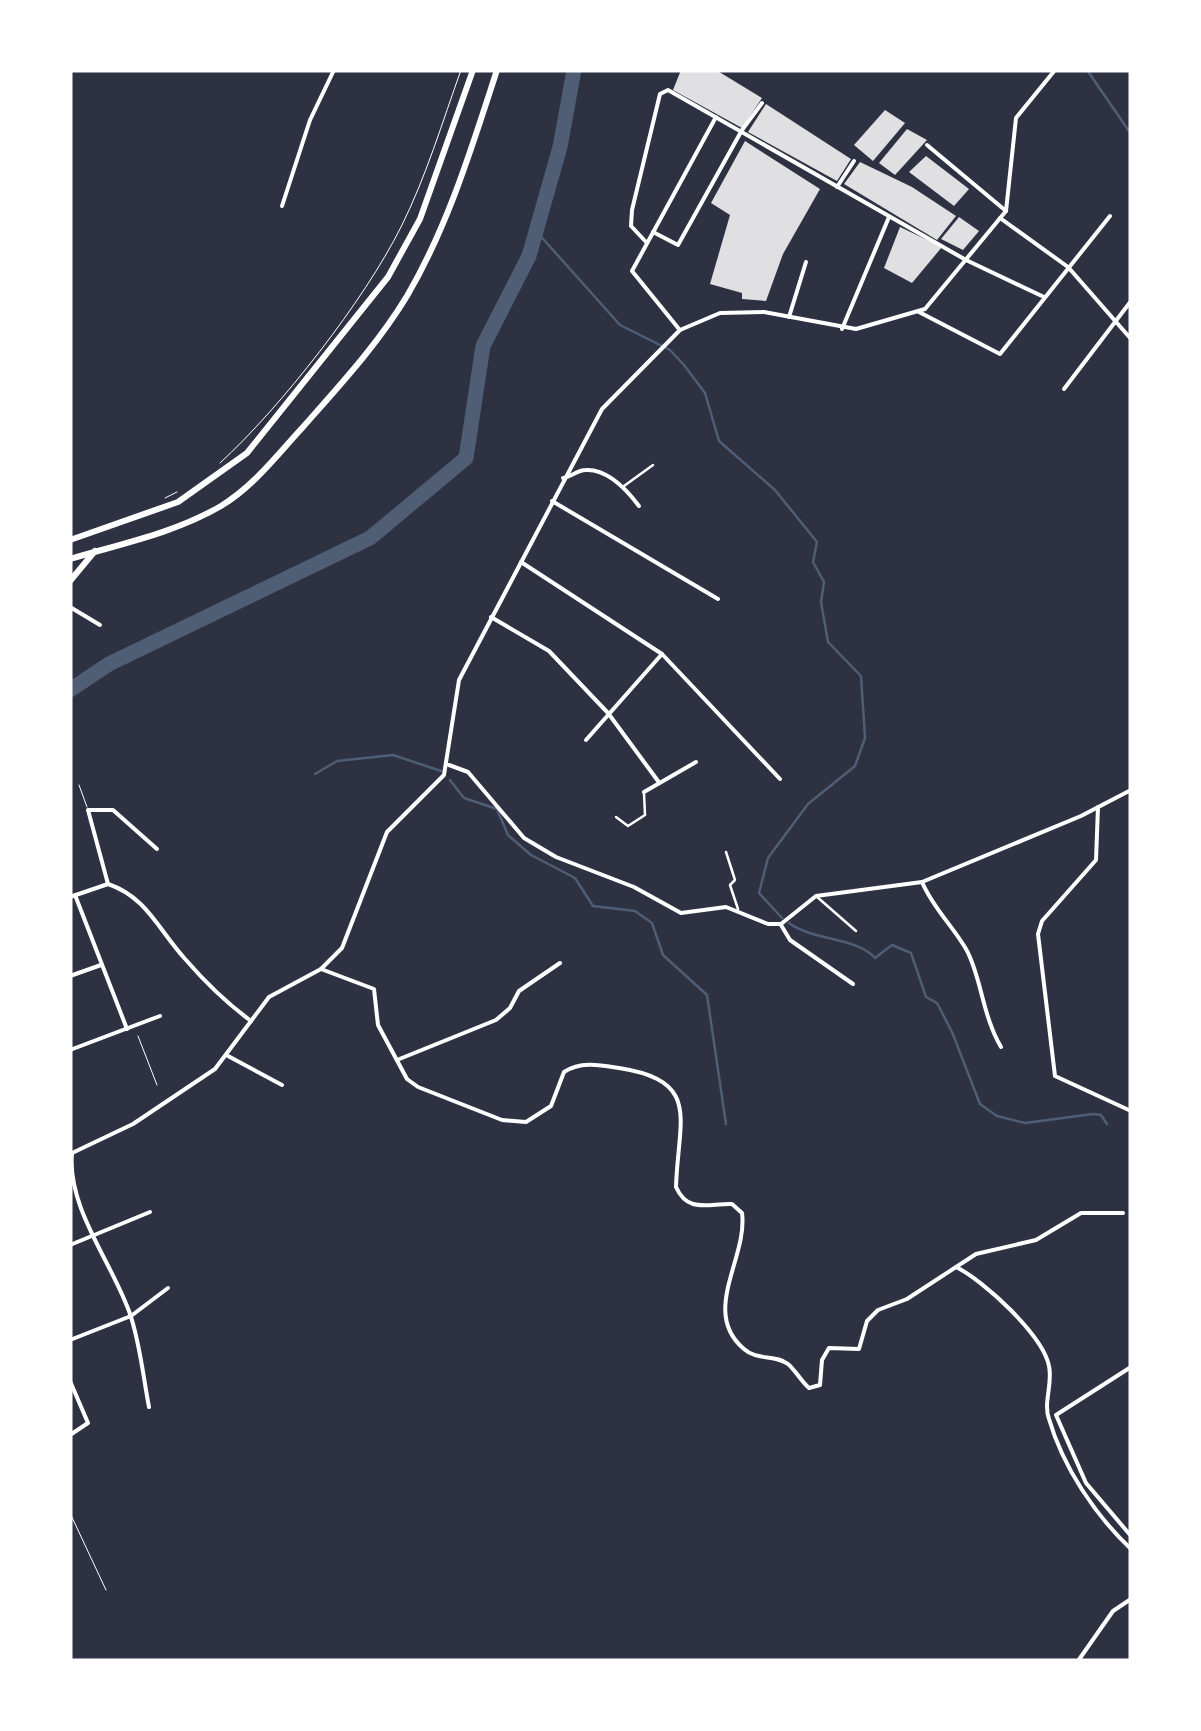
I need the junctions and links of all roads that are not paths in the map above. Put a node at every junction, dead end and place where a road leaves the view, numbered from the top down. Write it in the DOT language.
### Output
graph roads {
  1 [pos="334,70"];
  2 [pos="473,70"];
  3 [pos="497,70"];
  4 [pos="1055,70"];
  5 [pos="762,104"];
  6 [pos="716,116"];
  7 [pos="742,130"];
  8 [pos="928,145"];
  9 [pos="854,161"];
  10 [pos="837,187"];
  11 [pos="282,206"];
  12 [pos="1006,211"];
  13 [pos="890,216"];
  14 [pos="1110,216"];
  15 [pos="1000,218"];
  16 [pos="654,232"];
  17 [pos="647,243"];
  18 [pos="966,260"];
  19 [pos="806,262"];
  20 [pos="1068,267"];
  21 [pos="1044,298"];
  22 [pos="1131,301"];
  23 [pos="918,312"];
  24 [pos="789,316"];
  25 [pos="1114,320"];
  26 [pos="842,328"];
  27 [pos="680,330"];
  28 [pos="1131,339"];
  29 [pos="1064,389"];
  30 [pos="653,465"];
  31 [pos="563,478"];
  32 [pos="624,486"];
  33 [pos="552,501"];
  34 [pos="640,506"];
  35 [pos="70,540"];
  36 [pos="95,552"];
  37 [pos="70,558"];
  38 [pos="520,562"];
  39 [pos="70,581"];
  40 [pos="718,599"];
  41 [pos="70,607"];
  42 [pos="491,617"];
  43 [pos="100,624"];
  44 [pos="662,654"];
  45 [pos="608,713"];
  46 [pos="586,740"];
  47 [pos="696,762"];
  48 [pos="449,765"];
  49 [pos="780,779"];
  50 [pos="658,781"];
  51 [pos="79,785"];
  52 [pos="1131,790"];
  53 [pos="644,792"];
  54 [pos="1098,807"];
  55 [pos="88,810"];
  56 [pos="616,817"];
  57 [pos="157,849"];
  58 [pos="726,852"];
  59 [pos="922,882"];
  60 [pos="108,884"];
  61 [pos="73,896"];
  62 [pos="816,896"];
  63 [pos="738,909"];
  64 [pos="781,924"];
  65 [pos="856,932"];
  66 [pos="560,963"];
  67 [pos="100,965"];
  68 [pos="320,969"];
  69 [pos="70,976"];
  70 [pos="853,984"];
  71 [pos="160,1016"];
  72 [pos="251,1021"];
  73 [pos="127,1029"];
  74 [pos="1001,1046"];
  75 [pos="70,1050"];
  76 [pos="228,1056"];
  77 [pos="398,1060"];
  78 [pos="282,1084"];
  79 [pos="1131,1112"];
  80 [pos="71,1154"];
  81 [pos="150,1212"];
  82 [pos="1123,1213"];
  83 [pos="95,1234"];
  84 [pos="70,1244"];
  85 [pos="956,1267"];
  86 [pos="168,1288"];
  87 [pos="131,1316"];
  88 [pos="70,1340"];
  89 [pos="1131,1367"];
  90 [pos="70,1382"];
  91 [pos="149,1406"];
  92 [pos="1056,1415"];
  93 [pos="1049,1420"];
  94 [pos="70,1435"];
  95 [pos="70,1513"];
  96 [pos="1131,1527"];
  97 [pos="1124,1531"];
  98 [pos="1131,1536"];
  99 [pos="1131,1548"];
  100 [pos="106,1590"];
  101 [pos="1131,1599"];
  102 [pos="1078,1661"];
  1 -- 11 [label="street"];
  2 -- 35 [label="highway"];
  3 -- 36 [label="highway"];
  4 -- 12 [label="street"];
  5 -- 7 [label="street"];
  6 -- 7 [label="street"];
  6 -- 16 [label="street"];
  6 -- 17 [label="street"];
  7 -- 10 [label="street"];
  7 -- 16 [label="street"];
  8 -- 12 [label="street"];
  9 -- 10 [label="street"];
  10 -- 13 [label="street"];
  12 -- 15 [label="street"];
  13 -- 18 [label="street"];
  13 -- 26 [label="street"];
  14 -- 20 [label="street"];
  15 -- 18 [label="street"];
  15 -- 20 [label="street"];
  16 -- 17 [label="street"];
  17 -- 27 [label="street"];
  18 -- 21 [label="street"];
  18 -- 23 [label="street"];
  19 -- 24 [label="street"];
  20 -- 21 [label="street"];
  20 -- 25 [label="street"];
  21 -- 23 [label="street"];
  22 -- 25 [label="street"];
  23 -- 26 [label="street"];
  24 -- 26 [label="street"];
  24 -- 27 [label="street"];
  25 -- 28 [label="street"];
  25 -- 29 [label="street"];
  27 -- 31 [label="street"];
  30 -- 32 [label="street"];
  31 -- 32 [label="street"];
  31 -- 33 [label="street"];
  32 -- 34 [label="street"];
  33 -- 38 [label="street"];
  33 -- 40 [label="street"];
  36 -- 37 [label="highway"];
  36 -- 39 [label="highway"];
  38 -- 42 [label="street"];
  38 -- 44 [label="street"];
  41 -- 43 [label="street"];
  42 -- 45 [label="street"];
  42 -- 48 [label="street"];
  44 -- 45 [label="street"];
  44 -- 49 [label="street"];
  45 -- 46 [label="street"];
  45 -- 50 [label="street"];
  47 -- 50 [label="street"];
  48 -- 63 [label="street"];
  48 -- 68 [label="street"];
  50 -- 53 [label="street"];
  51 -- 55 [label="lane"];
  52 -- 54 [label="street"];
  53 -- 56 [label="street"];
  54 -- 59 [label="street"];
  54 -- 79 [label="street"];
  55 -- 57 [label="street"];
  55 -- 60 [label="street"];
  58 -- 63 [label="street"];
  59 -- 62 [label="street"];
  59 -- 74 [label="street"];
  60 -- 61 [label="street"];
  60 -- 72 [label="street"];
  61 -- 67 [label="street"];
  62 -- 64 [label="street"];
  62 -- 65 [label="street"];
  63 -- 64 [label="street"];
  64 -- 70 [label="street"];
  66 -- 77 [label="street"];
  67 -- 69 [label="street"];
  67 -- 73 [label="street"];
  68 -- 72 [label="street"];
  68 -- 77 [label="street"];
  71 -- 73 [label="street"];
  72 -- 76 [label="street"];
  73 -- 75 [label="street"];
  76 -- 78 [label="street"];
  76 -- 80 [label="street"];
  77 -- 85 [label="street"];
  80 -- 83 [label="street"];
  81 -- 83 [label="street"];
  82 -- 85 [label="street"];
  83 -- 84 [label="street"];
  83 -- 87 [label="street"];
  85 -- 93 [label="street"];
  86 -- 87 [label="street"];
  87 -- 88 [label="street"];
  87 -- 91 [label="street"];
  89 -- 92 [label="street"];
  90 -- 94 [label="street"];
  92 -- 93 [label="street"];
  92 -- 97 [label="street"];
  93 -- 99 [label="street"];
  95 -- 100 [label="lane"];
  96 -- 97 [label="street"];
  97 -- 98 [label="street"];
  101 -- 102 [label="street"];
}
